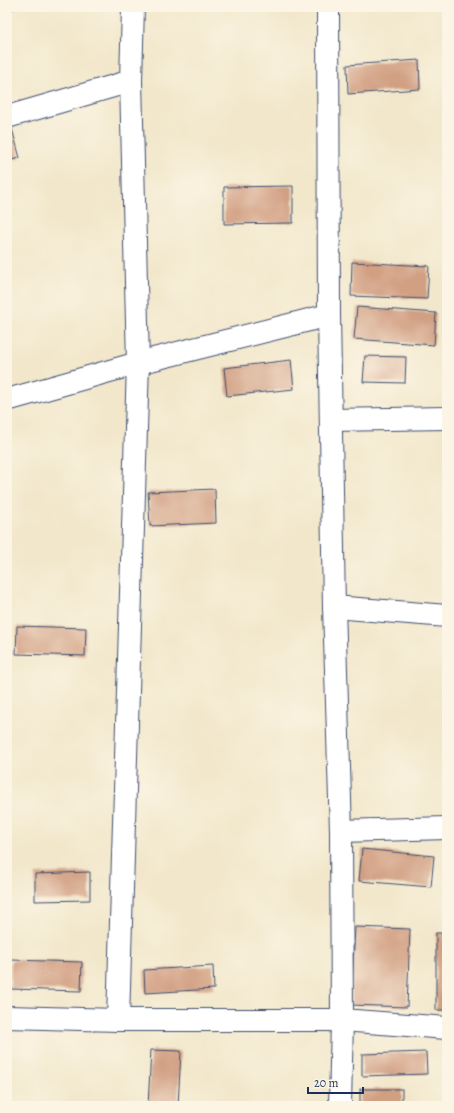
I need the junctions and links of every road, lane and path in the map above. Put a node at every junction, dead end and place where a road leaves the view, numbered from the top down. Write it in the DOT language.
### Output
graph roads {
  1 [pos="133,7"];
  2 [pos="328,7"];
  3 [pos="131,82"];
  4 [pos="7,117"];
  5 [pos="329,315"];
  6 [pos="138,363"];
  7 [pos="7,400"];
  8 [pos="447,418"];
  9 [pos="331,420"];
  10 [pos="334,607"];
  11 [pos="447,616"];
  12 [pos="447,828"];
  13 [pos="341,831"];
  14 [pos="7,1017"];
  15 [pos="118,1020"];
  16 [pos="342,1020"];
  17 [pos="447,1028"];
  18 [pos="340,1106"];
  1 -- 3 [label="street"];
  2 -- 5 [label="street"];
  3 -- 4 [label="street"];
  3 -- 6 [label="street"];
  5 -- 6 [label="street"];
  5 -- 9 [label="street"];
  6 -- 7 [label="street"];
  6 -- 15 [label="street"];
  8 -- 9 [label="street"];
  9 -- 10 [label="street"];
  10 -- 11 [label="street"];
  10 -- 13 [label="street"];
  12 -- 13 [label="street"];
  13 -- 16 [label="street"];
  14 -- 15 [label="street"];
  15 -- 16 [label="street"];
  16 -- 17 [label="street"];
  16 -- 18 [label="street"];
}
